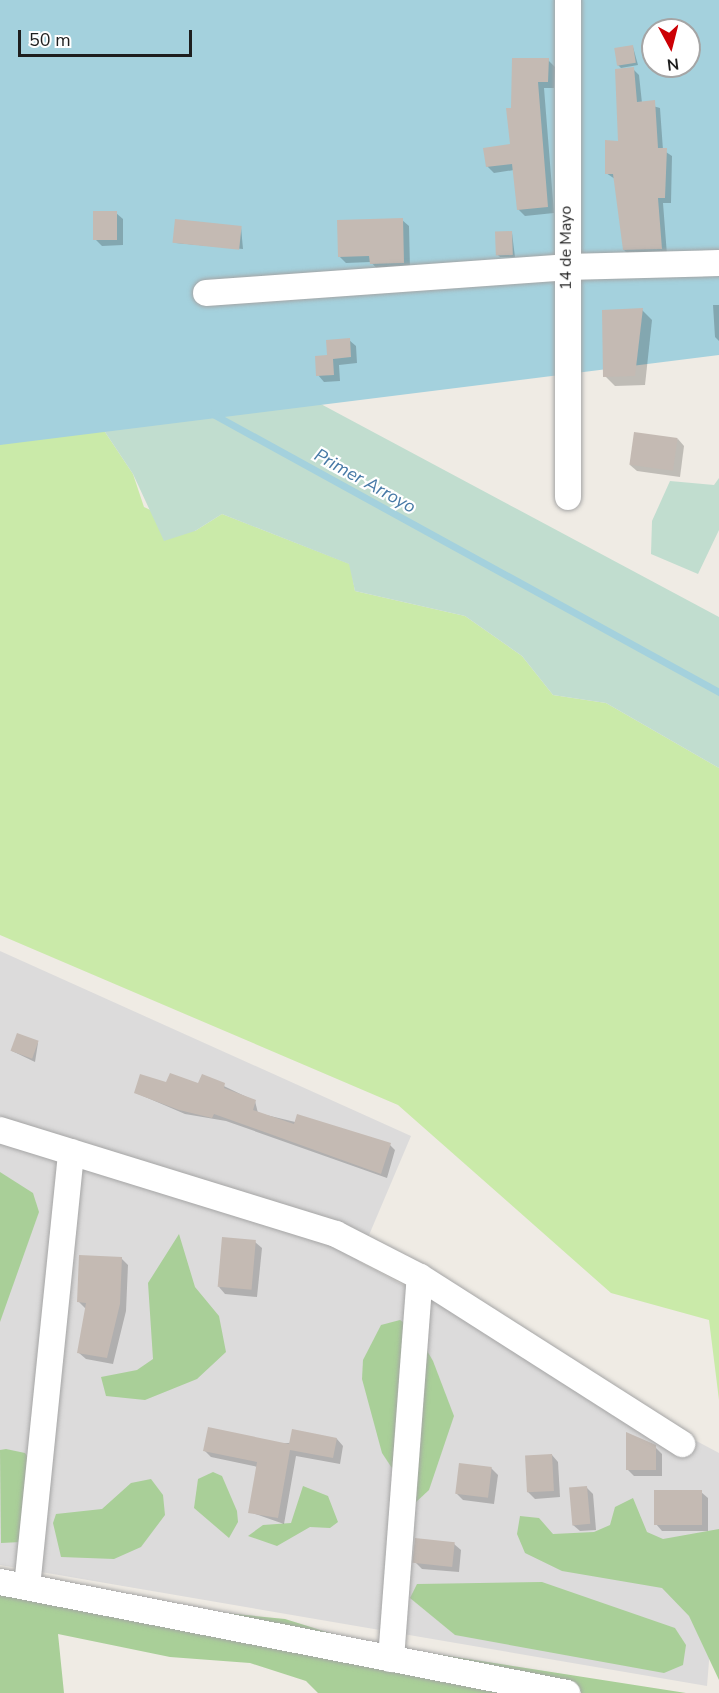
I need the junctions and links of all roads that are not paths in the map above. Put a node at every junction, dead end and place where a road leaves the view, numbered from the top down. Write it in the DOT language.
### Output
graph roads {
  1 [pos="568,0"];
  2 [pos="719,263"];
  3 [pos="566,267"];
  4 [pos="206,293"];
  5 [pos="568,496"];
  6 [pos="0,1130"];
  7 [pos="71,1152"];
  8 [pos="420,1277"];
  9 [pos="682,1444"];
  10 [pos="0,1582"];
  11 [pos="27,1587"];
  12 [pos="391,1659"];
  13 [pos="567,1693"];
  1 -- 3 [label="street, 14 de Mayo"];
  2 -- 3 [label="street"];
  3 -- 4 [label="street"];
  3 -- 5 [label="street, 14 de Mayo"];
  6 -- 7 [label="street"];
  7 -- 8 [label="street"];
  7 -- 11 [label="street"];
  8 -- 9 [label="street"];
  8 -- 12 [label="street"];
  10 -- 11 [label="street"];
  11 -- 12 [label="street"];
  12 -- 13 [label="street"];
}
